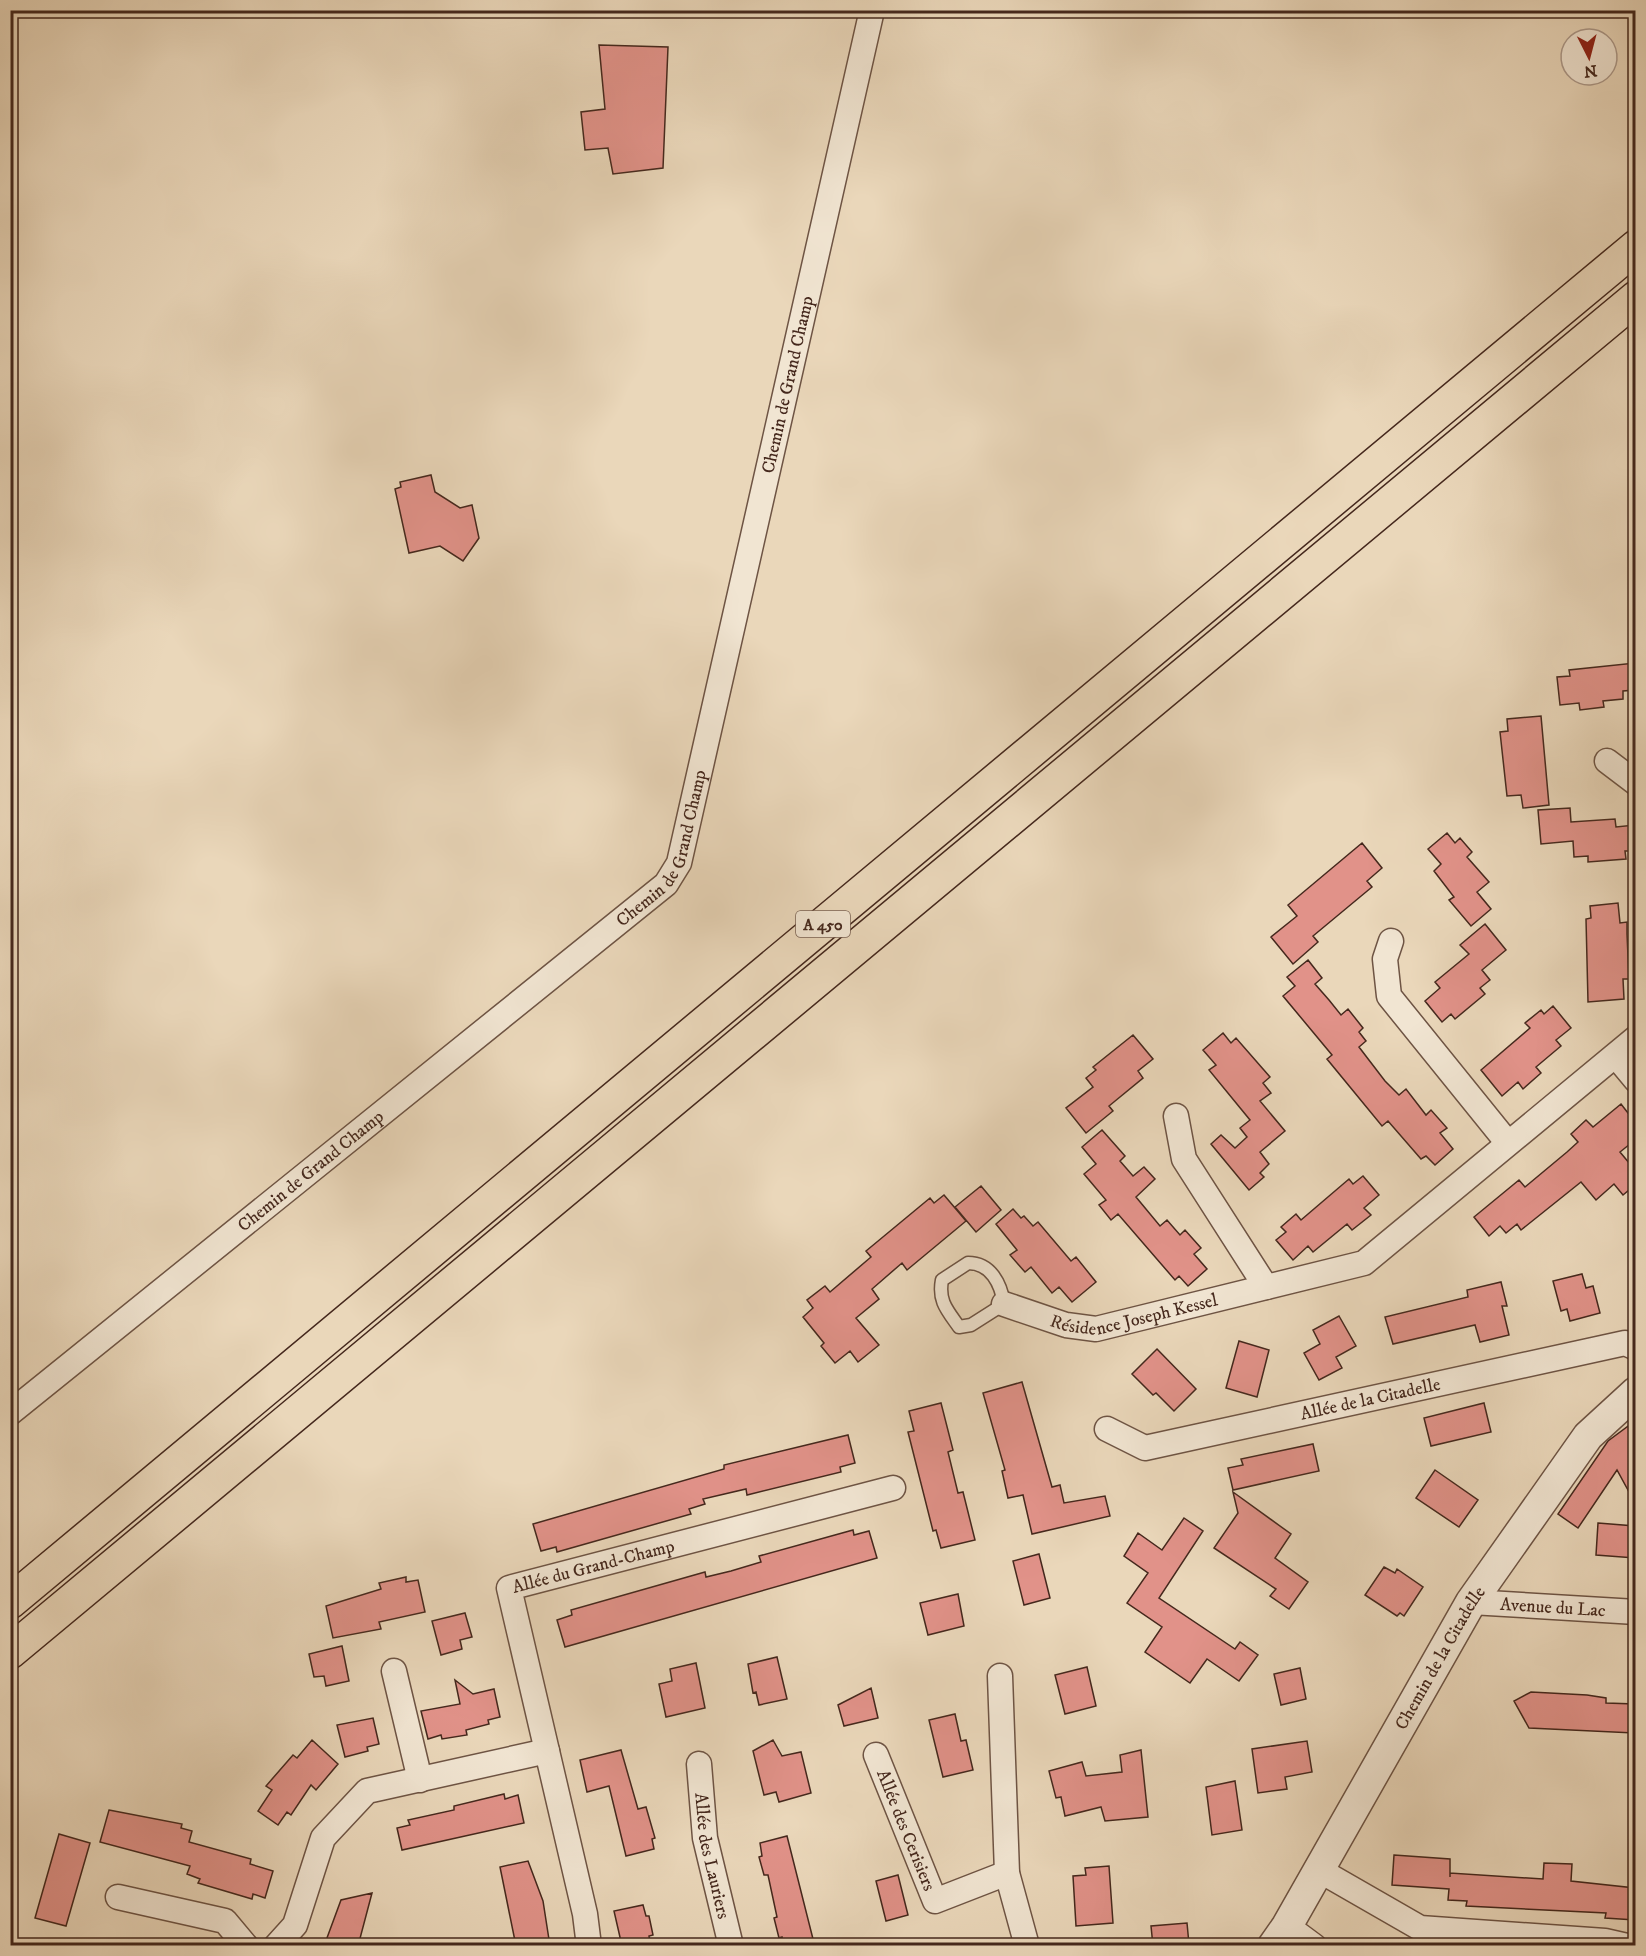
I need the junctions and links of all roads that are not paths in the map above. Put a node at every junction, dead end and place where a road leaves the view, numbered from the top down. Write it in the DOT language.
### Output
graph roads {
  1 [pos="872,10"];
  2 [pos="1635,247"];
  3 [pos="1635,298"];
  4 [pos="1607,761"];
  5 [pos="1635,783"];
  6 [pos="1391,941"];
  7 [pos="1635,1038"];
  8 [pos="1616,1056"];
  9 [pos="1635,1080"];
  10 [pos="1176,1116"];
  11 [pos="1507,1142"];
  12 [pos="1266,1287"];
  13 [pos="1004,1304"];
  14 [pos="1635,1348"];
  15 [pos="1635,1392"];
  16 [pos="10,1413"];
  17 [pos="1107,1429"];
  18 [pos="893,1488"];
  19 [pos="10,1602"];
  20 [pos="1471,1602"];
  21 [pos="1635,1612"];
  22 [pos="10,1652"];
  23 [pos="394,1671"];
  24 [pos="1000,1676"];
  25 [pos="547,1751"];
  26 [pos="876,1755"];
  27 [pos="699,1764"];
  28 [pos="420,1779"];
  29 [pos="1319,1870"];
  30 [pos="1007,1873"];
  31 [pos="118,1897"];
  32 [pos="1280,1936"];
  33 [pos="246,1946"];
  34 [pos="276,1946"];
  35 [pos="589,1946"];
  36 [pos="731,1946"];
  37 [pos="1027,1946"];
  38 [pos="1314,1946"];
  39 [pos="1627,1946"];
  1 -- 16 [label="street, Chemin de Grand Champ"];
  2 -- 19 [label="highway, A 450"];
  3 -- 22 [label="highway, A 450"];
  4 -- 5 [label="street"];
  6 -- 11 [label="street"];
  7 -- 8 [label="street, Résidence Joseph Kessel"];
  8 -- 9 [label="street"];
  8 -- 11 [label="street, Résidence Joseph Kessel"];
  10 -- 12 [label="street"];
  11 -- 12 [label="street, Résidence Joseph Kessel"];
  12 -- 13 [label="street, Résidence Joseph Kessel"];
  13 -- 13 [label="lane"];
  14 -- 17 [label="street, Allée de la Citadelle"];
  15 -- 20 [label="street, Chemin de la Citadelle"];
  18 -- 25 [label="street, Allée du Grand-Champ"];
  20 -- 21 [label="street, Avenue du Lac"];
  20 -- 29 [label="street, Chemin de la Citadelle"];
  23 -- 28 [label="street"];
  24 -- 30 [label="street"];
  25 -- 28 [label="street"];
  25 -- 35 [label="street, Allée du Grand-Champ"];
  26 -- 30 [label="street, Allée des Cerisiers"];
  27 -- 36 [label="street, Allée des Lauriers"];
  28 -- 34 [label="street"];
  29 -- 32 [label="street, Chemin de la Citadelle"];
  29 -- 39 [label="street"];
  30 -- 37 [label="street"];
  31 -- 33 [label="street"];
  32 -- 38 [label="street"];
}
